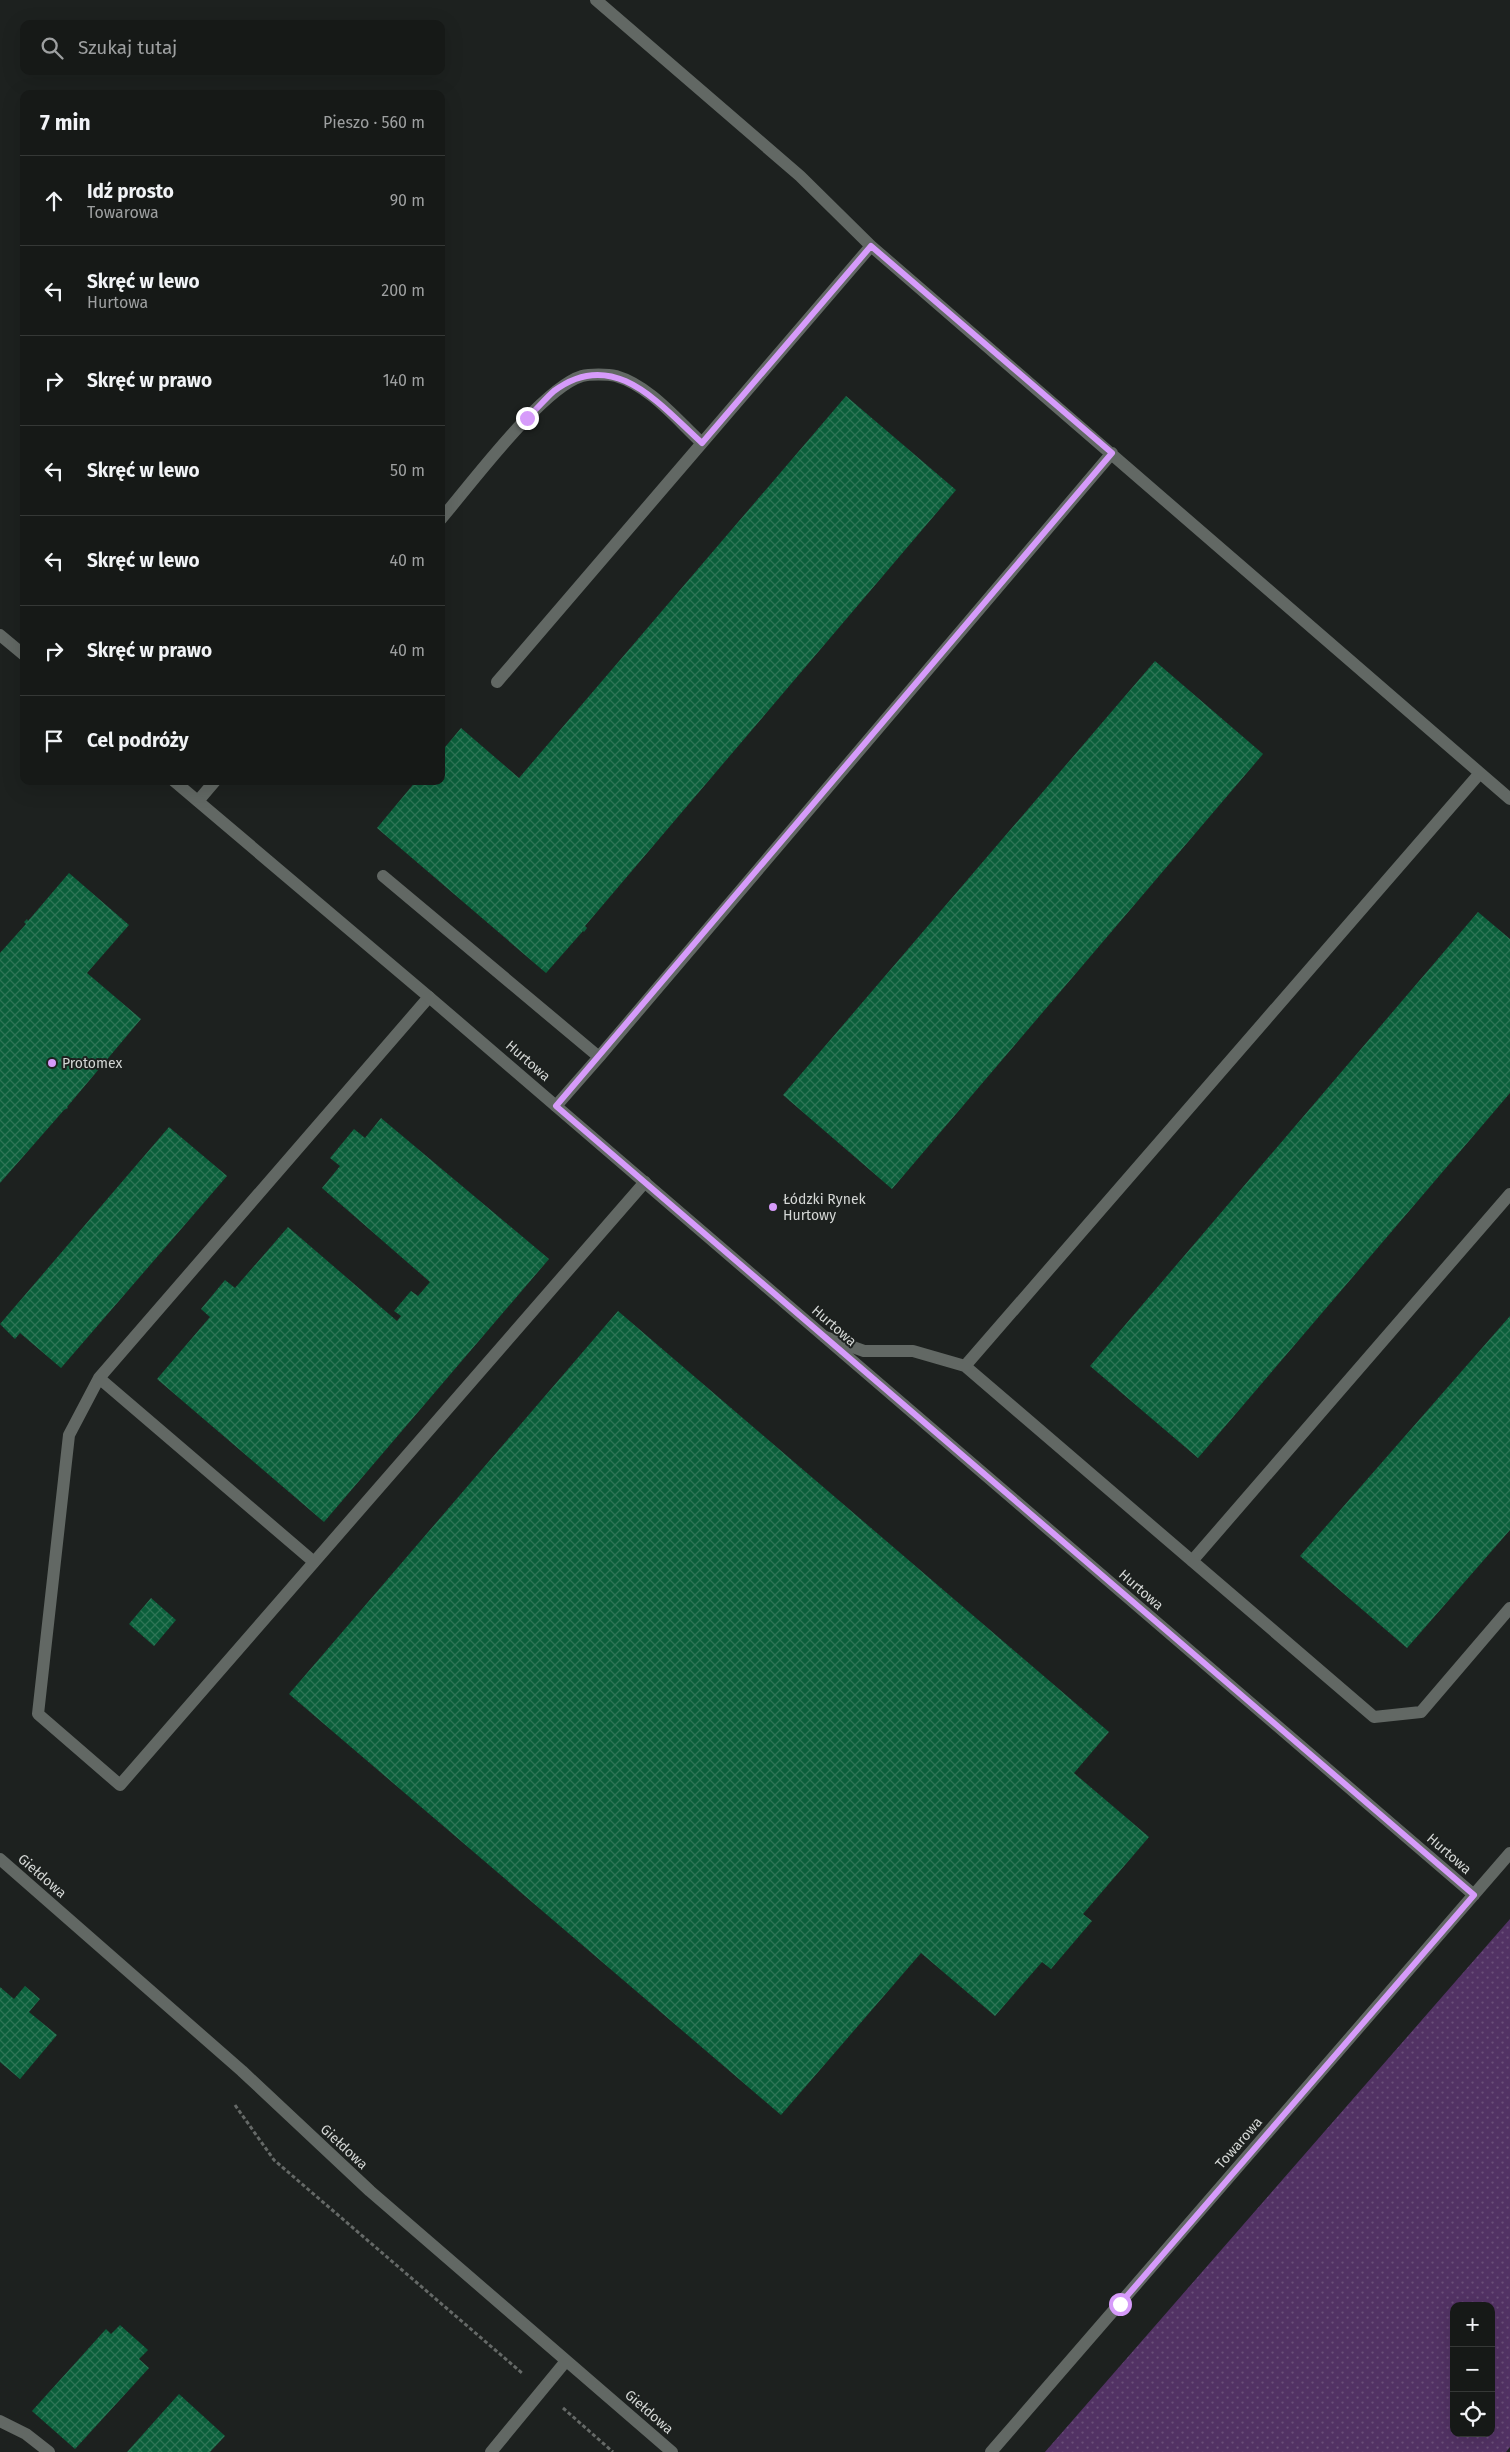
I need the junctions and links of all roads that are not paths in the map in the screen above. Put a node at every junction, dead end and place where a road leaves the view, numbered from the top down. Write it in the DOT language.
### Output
graph roads {
  1 [pos="596,0"];
  2 [pos="871,246"];
  3 [pos="702,443"];
  4 [pos="1112,453"];
  5 [pos="445,513"];
  6 [pos="0,635"];
  7 [pos="20,652"];
  8 [pos="497,682"];
  9 [pos="1480,773"];
  10 [pos="179,785"];
  11 [pos="213,785"];
  12 [pos="1510,799"];
  13 [pos="198,802"];
  14 [pos="383,876"];
  15 [pos="429,997"];
  16 [pos="599,1056"];
  17 [pos="556,1106"];
  18 [pos="645,1182"];
  19 [pos="1510,1194"];
  20 [pos="824,1337"];
  21 [pos="965,1366"];
  22 [pos="99,1378"];
  23 [pos="1192,1561"];
  24 [pos="314,1562"];
  25 [pos="1510,1608"];
  26 [pos="1510,1853"];
  27 [pos="0,1859"];
  28 [pos="1474,1895"];
  29 [pos="566,2361"];
  30 [pos="0,2421"];
  31 [pos="49,2452"];
  32 [pos="491,2452"];
  33 [pos="672,2452"];
  34 [pos="991,2452"];
  1 -- 2 [label="street"];
  2 -- 3 [label="street"];
  2 -- 4 [label="street"];
  3 -- 5 [label="street"];
  3 -- 8 [label="street"];
  4 -- 9 [label="street"];
  4 -- 16 [label="street"];
  6 -- 7 [label="street"];
  9 -- 12 [label="street"];
  9 -- 21 [label="street"];
  10 -- 13 [label="street, Hurtowa"];
  11 -- 13 [label="street"];
  13 -- 15 [label="street, Hurtowa"];
  14 -- 16 [label="street"];
  15 -- 17 [label="street, Hurtowa"];
  15 -- 22 [label="street"];
  16 -- 17 [label="street"];
  17 -- 18 [label="street, Hurtowa"];
  18 -- 20 [label="street, Hurtowa"];
  18 -- 24 [label="street"];
  19 -- 23 [label="street"];
  20 -- 21 [label="street"];
  20 -- 28 [label="street, Hurtowa"];
  21 -- 23 [label="street"];
  22 -- 24 [label="street"];
  22 -- 24 [label="street"];
  23 -- 25 [label="street"];
  26 -- 28 [label="street, Towarowa"];
  27 -- 29 [label="street, Giełdowa"];
  28 -- 34 [label="street, Towarowa"];
  29 -- 32 [label="street"];
  29 -- 33 [label="street, Giełdowa"];
  30 -- 31 [label="street"];
}
